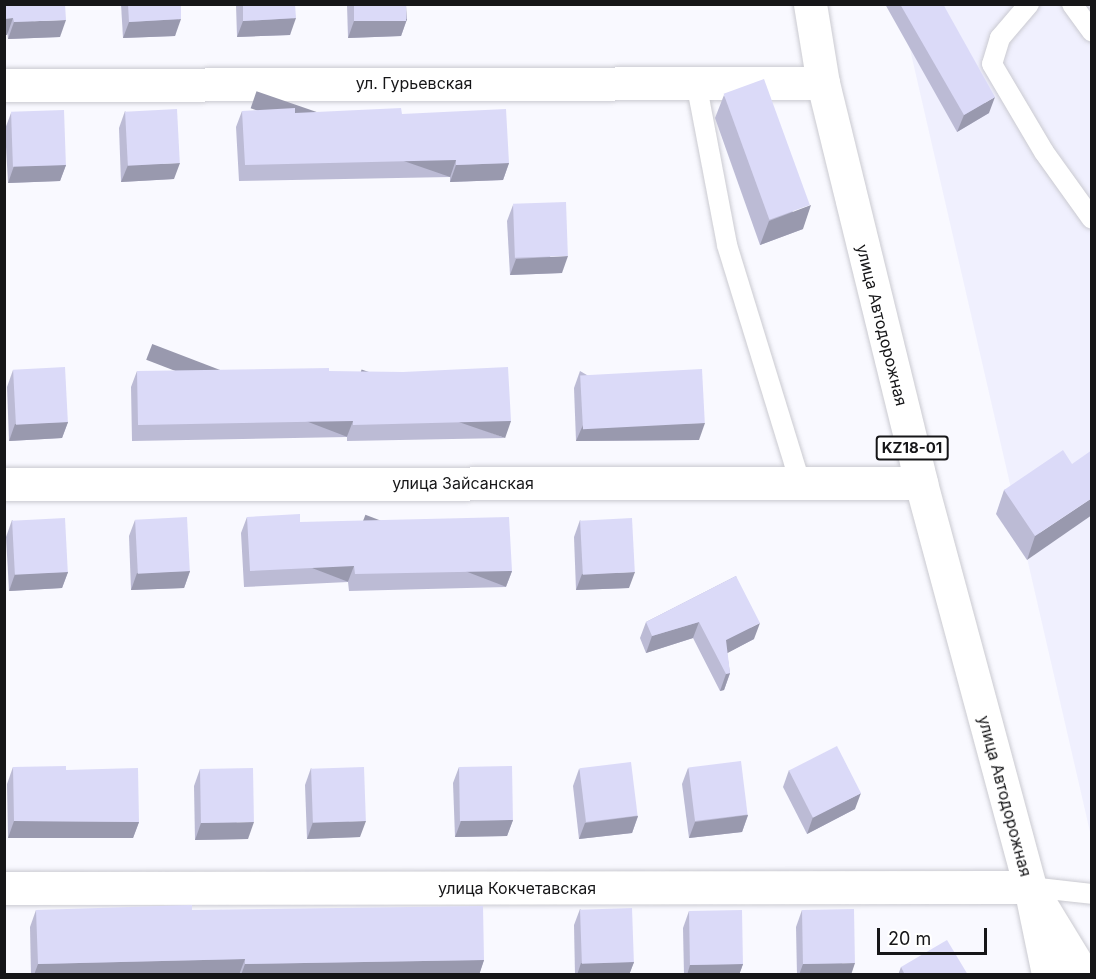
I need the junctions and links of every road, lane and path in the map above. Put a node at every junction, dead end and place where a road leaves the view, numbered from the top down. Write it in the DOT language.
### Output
graph roads {
  1 [pos="810,4"];
  2 [pos="1029,4"];
  3 [pos="1072,4"];
  4 [pos="1092,32"];
  5 [pos="696,82"];
  6 [pos="823,83"];
  7 [pos="4,85"];
  8 [pos="1092,219"];
  9 [pos="800,483"];
  10 [pos="921,483"];
  11 [pos="4,484"];
  12 [pos="1030,887"];
  13 [pos="4,888"];
  14 [pos="1092,894"];
  15 [pos="1048,975"];
  16 [pos="1083,975"];
  1 -- 6 [label="street, улица Автодорожная / KZ18-01"];
  2 -- 8 [label="lane"];
  3 -- 4 [label="lane"];
  5 -- 6 [label="street, ул. Гурьевская"];
  5 -- 7 [label="street, ул. Гурьевская"];
  5 -- 9 [label="lane"];
  6 -- 10 [label="street, улица Автодорожная / KZ18-01"];
  9 -- 10 [label="street, улица Зайсанская"];
  9 -- 11 [label="street, улица Зайсанская"];
  10 -- 12 [label="street, улица Автодорожная / KZ18-01"];
  12 -- 13 [label="street, улица Кокчетавская"];
  12 -- 14 [label="lane"];
  12 -- 15 [label="street, KZ18-01"];
  12 -- 16 [label="street"];
}
